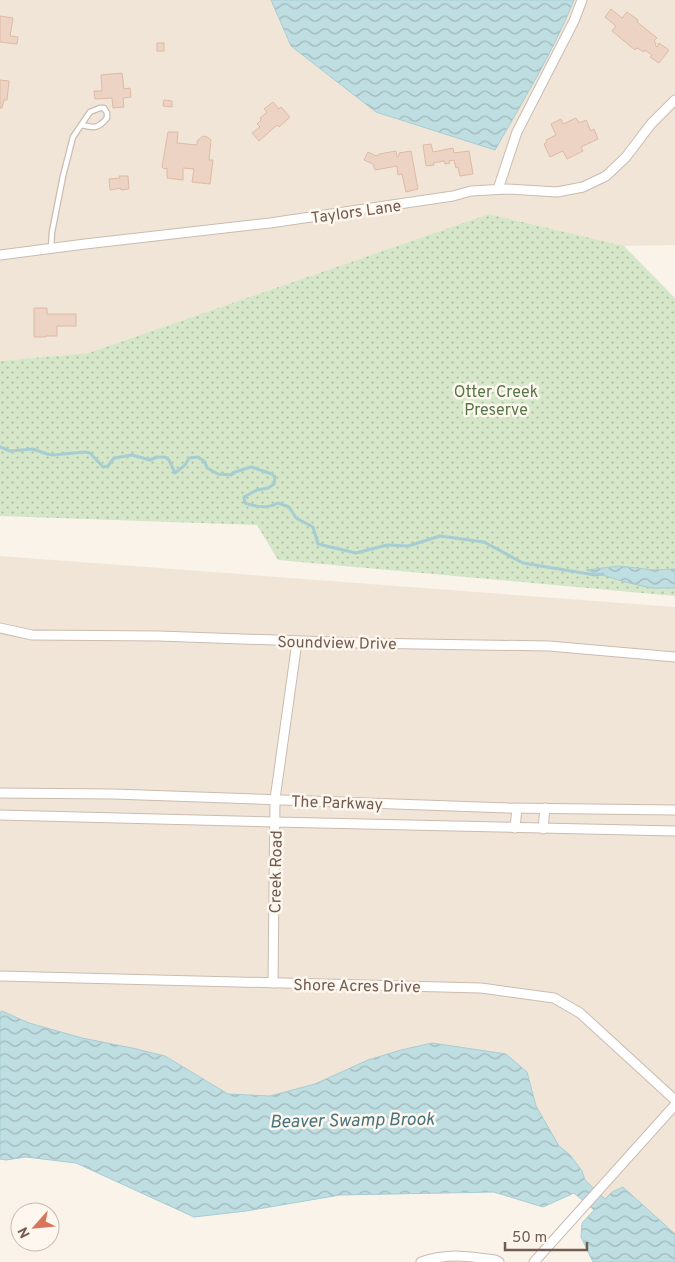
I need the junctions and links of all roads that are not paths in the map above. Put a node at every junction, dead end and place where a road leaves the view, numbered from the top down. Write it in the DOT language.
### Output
graph roads {
  1 [pos="582,0"];
  2 [pos="675,100"];
  3 [pos="81,125"];
  4 [pos="498,189"];
  5 [pos="51,248"];
  6 [pos="0,255"];
  7 [pos="0,628"];
  8 [pos="297,642"];
  9 [pos="675,657"];
  10 [pos="0,793"];
  11 [pos="275,799"];
  12 [pos="517,808"];
  13 [pos="544,808"];
  14 [pos="675,810"];
  15 [pos="0,815"];
  16 [pos="275,822"];
  17 [pos="515,828"];
  18 [pos="543,829"];
  19 [pos="675,831"];
  20 [pos="0,976"];
  21 [pos="273,983"];
  22 [pos="675,1100"];
  23 [pos="675,1105"];
  24 [pos="421,1262"];
  25 [pos="499,1262"];
  26 [pos="534,1262"];
  1 -- 4 [label="street"];
  2 -- 4 [label="street, Taylors Lane"];
  3 -- 3 [label="lane"];
  3 -- 5 [label="lane"];
  4 -- 5 [label="street, Taylors Lane"];
  5 -- 6 [label="street, Taylors Lane"];
  7 -- 8 [label="street, Soundview Drive"];
  8 -- 9 [label="street, Soundview Drive"];
  8 -- 11 [label="street, Creek Road"];
  10 -- 11 [label="street, The Parkway"];
  11 -- 12 [label="street, The Parkway"];
  11 -- 16 [label="street, Creek Road"];
  12 -- 13 [label="street, The Parkway"];
  12 -- 17 [label="street"];
  13 -- 14 [label="street, The Parkway"];
  13 -- 18 [label="street"];
  15 -- 16 [label="street, The Parkway"];
  16 -- 17 [label="street, The Parkway"];
  16 -- 21 [label="street, Creek Road"];
  17 -- 18 [label="street, The Parkway"];
  18 -- 19 [label="street, The Parkway"];
  20 -- 21 [label="street, Shore Acres Drive"];
  21 -- 22 [label="street, Shore Acres Drive"];
  23 -- 26 [label="street"];
  24 -- 25 [label="street"];
}
